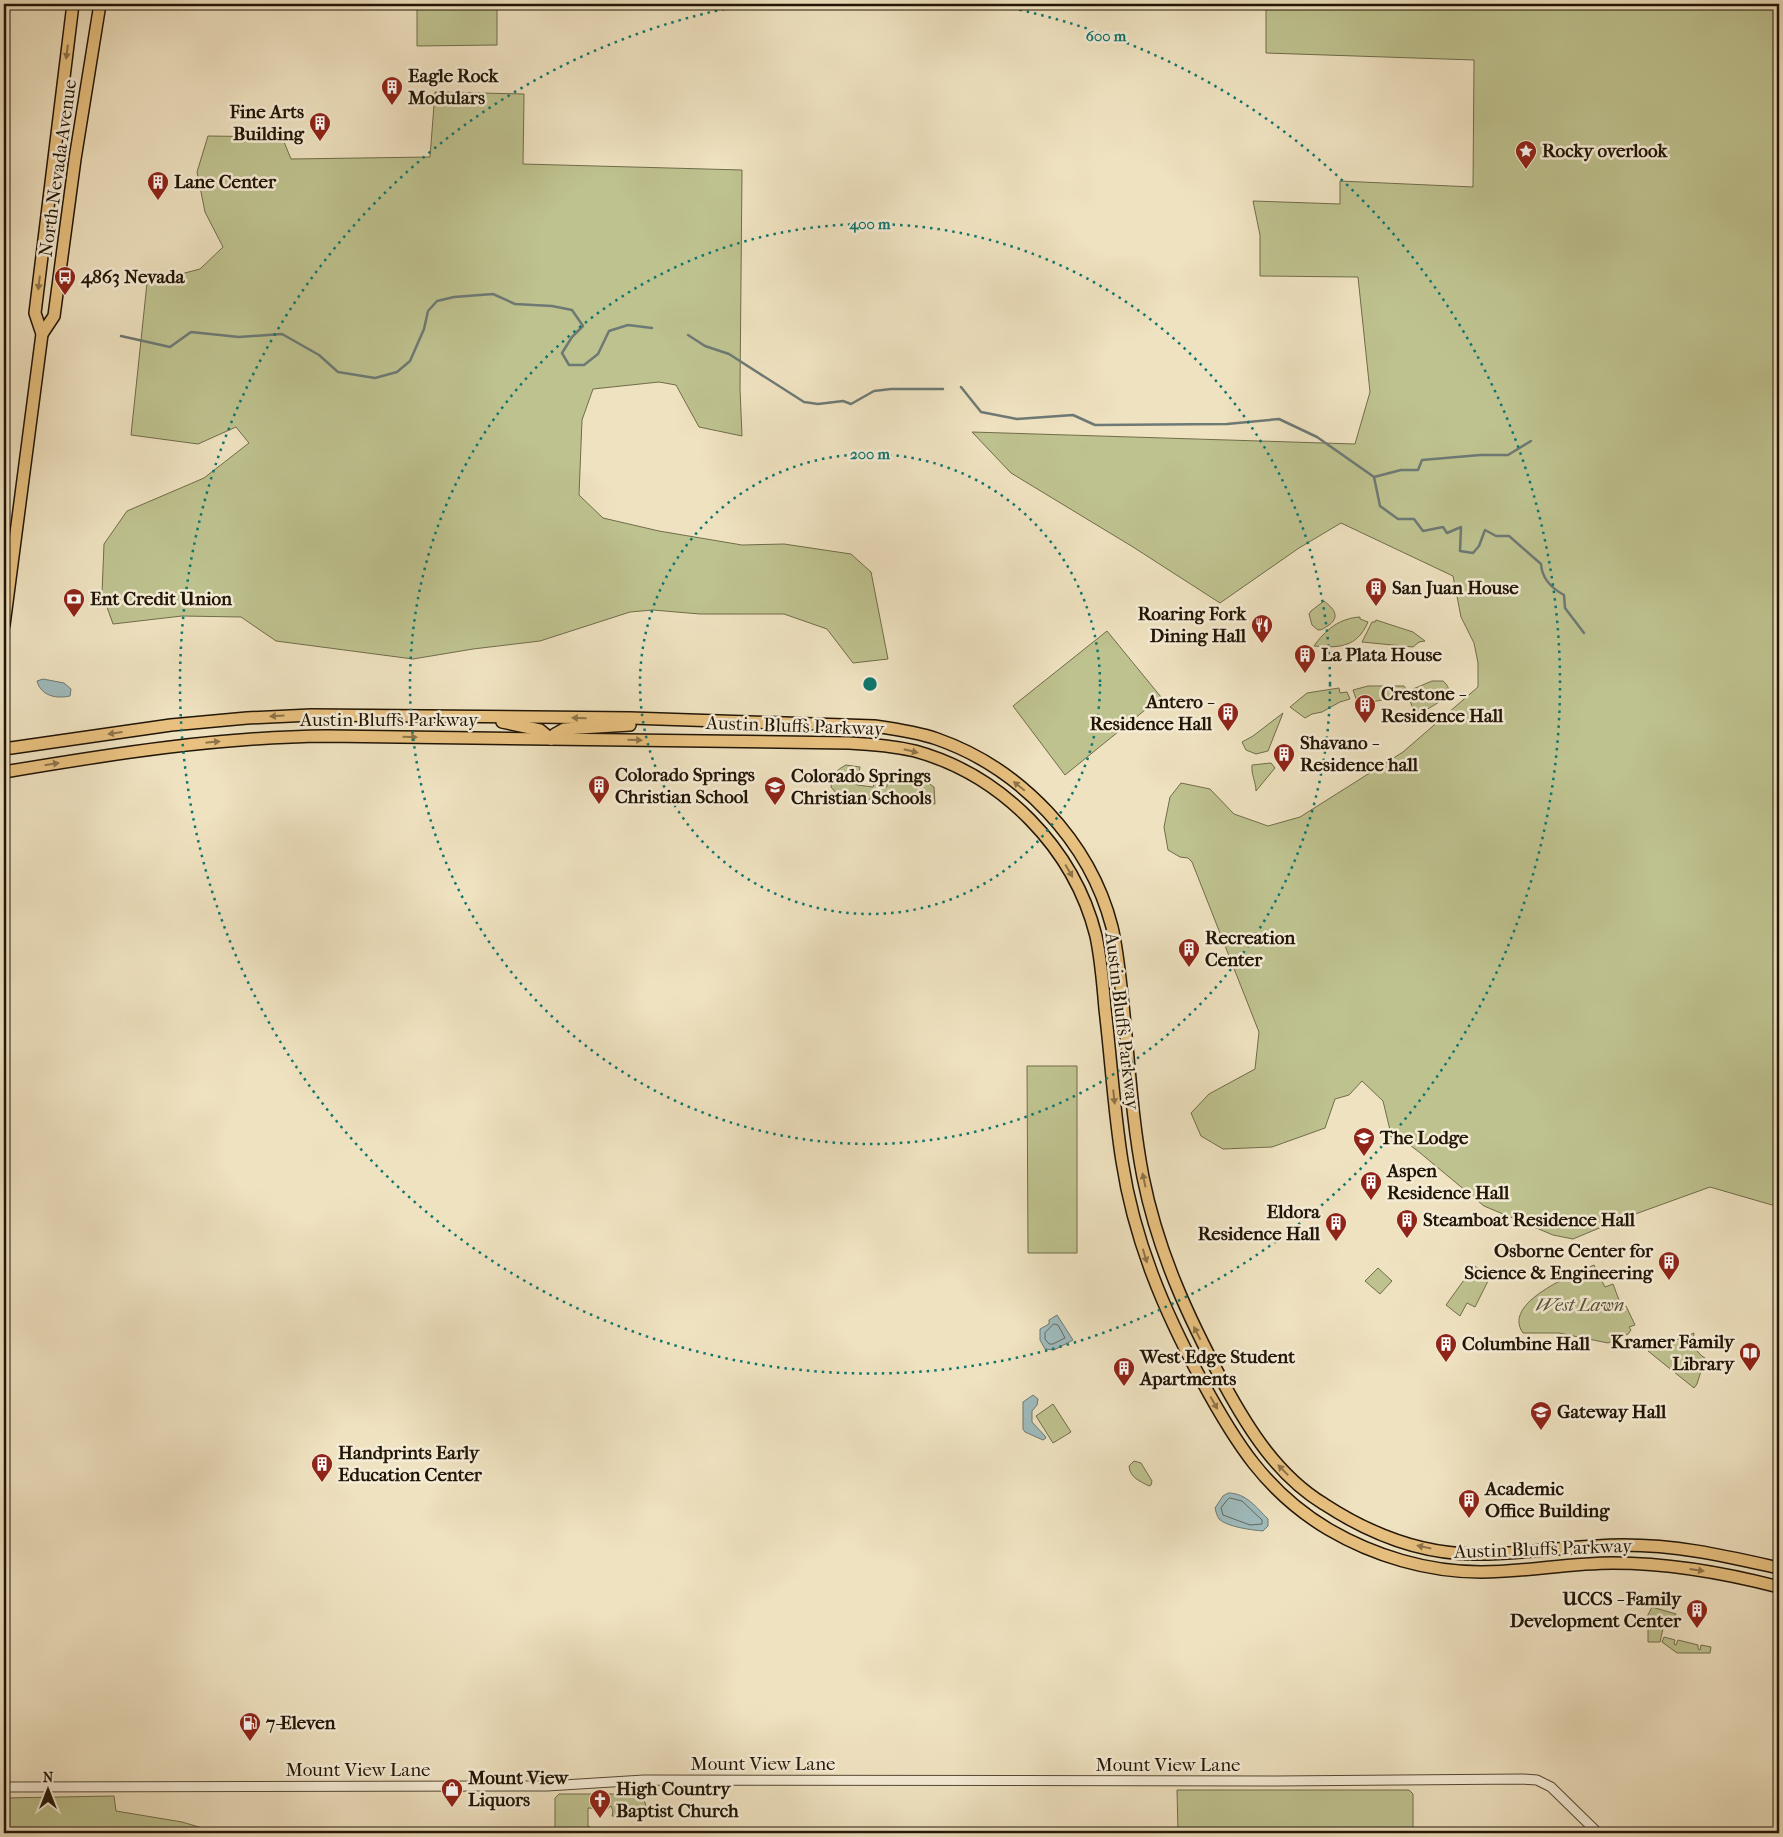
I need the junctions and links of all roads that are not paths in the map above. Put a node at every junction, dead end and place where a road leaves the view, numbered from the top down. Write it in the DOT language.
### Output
graph roads {
  1 [pos="73,4"];
  2 [pos="100,4"];
  3 [pos="42,334"];
  4 [pos="4,625"];
  5 [pos="470,716"];
  6 [pos="667,720"];
  7 [pos="551,739"];
  8 [pos="4,749"];
  9 [pos="4,772"];
  10 [pos="1779,1568"];
  11 [pos="1779,1587"];
  12 [pos="4,1787"];
  13 [pos="1598,1833"];
  1 -- 3 [label="main road, North Nevada Avenue, one-way"];
  2 -- 3 [label="main road, North Nevada Avenue"];
  3 -- 4 [label="main road, North Nevada Avenue"];
  6 -- 5 [label="main road, Austin Bluffs Parkway, one-way"];
  5 -- 7 [label="main road"];
  5 -- 8 [label="main road, Austin Bluffs Parkway, one-way"];
  6 -- 7 [label="main road"];
  10 -- 6 [label="main road, Austin Bluffs Parkway, one-way"];
  9 -- 7 [label="main road, Austin Bluffs Parkway, one-way"];
  7 -- 11 [label="main road, Austin Bluffs Parkway, one-way"];
  12 -- 13 [label="street, Mount View Lane"];
}
